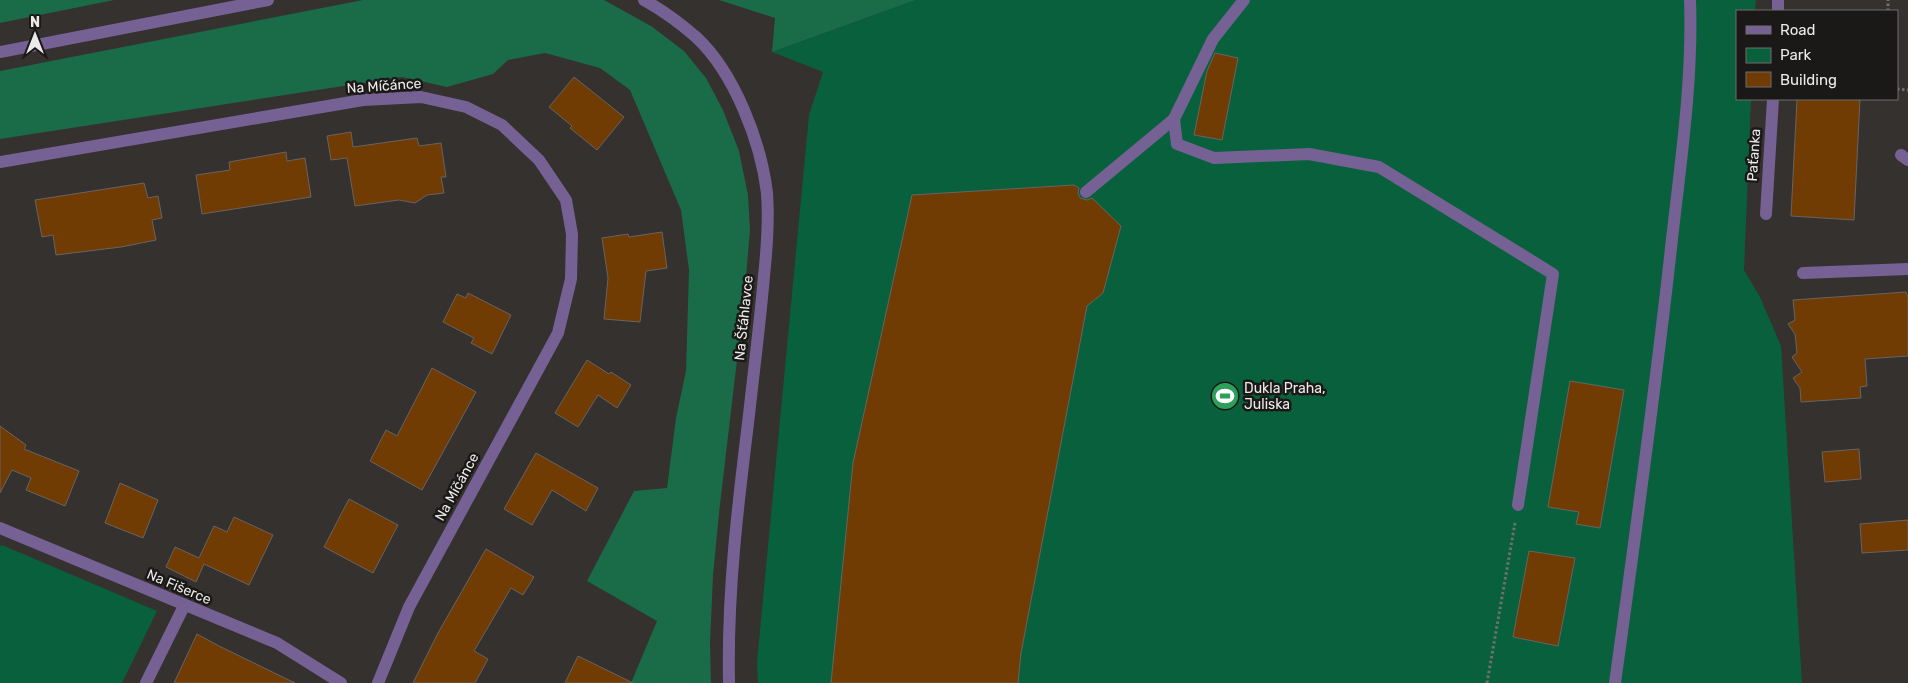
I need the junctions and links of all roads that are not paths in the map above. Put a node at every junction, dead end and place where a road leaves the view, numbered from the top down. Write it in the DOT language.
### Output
graph roads {
  1 [pos="268,0"];
  2 [pos="644,0"];
  3 [pos="1244,0"];
  4 [pos="1690,0"];
  5 [pos="0,52"];
  6 [pos="1773,100"];
  7 [pos="1174,119"];
  8 [pos="0,162"];
  9 [pos="1086,192"];
  10 [pos="1766,214"];
  11 [pos="1908,269"];
  12 [pos="1803,273"];
  13 [pos="1518,505"];
  14 [pos="0,528"];
  15 [pos="184,606"];
  16 [pos="146,683"];
  17 [pos="341,683"];
  18 [pos="378,683"];
  19 [pos="729,683"];
  20 [pos="1615,683"];
  1 -- 5 [label="street"];
  2 -- 19 [label="street, Na Šťáhlavce"];
  3 -- 7 [label="street"];
  4 -- 20 [label="street"];
  6 -- 10 [label="street, Paťanka"];
  7 -- 9 [label="street"];
  7 -- 13 [label="street"];
  8 -- 18 [label="street, Na Míčánce"];
  11 -- 12 [label="street"];
  14 -- 15 [label="street, Na Fišerce"];
  15 -- 16 [label="street"];
  15 -- 17 [label="street, Na Fišerce"];
}
